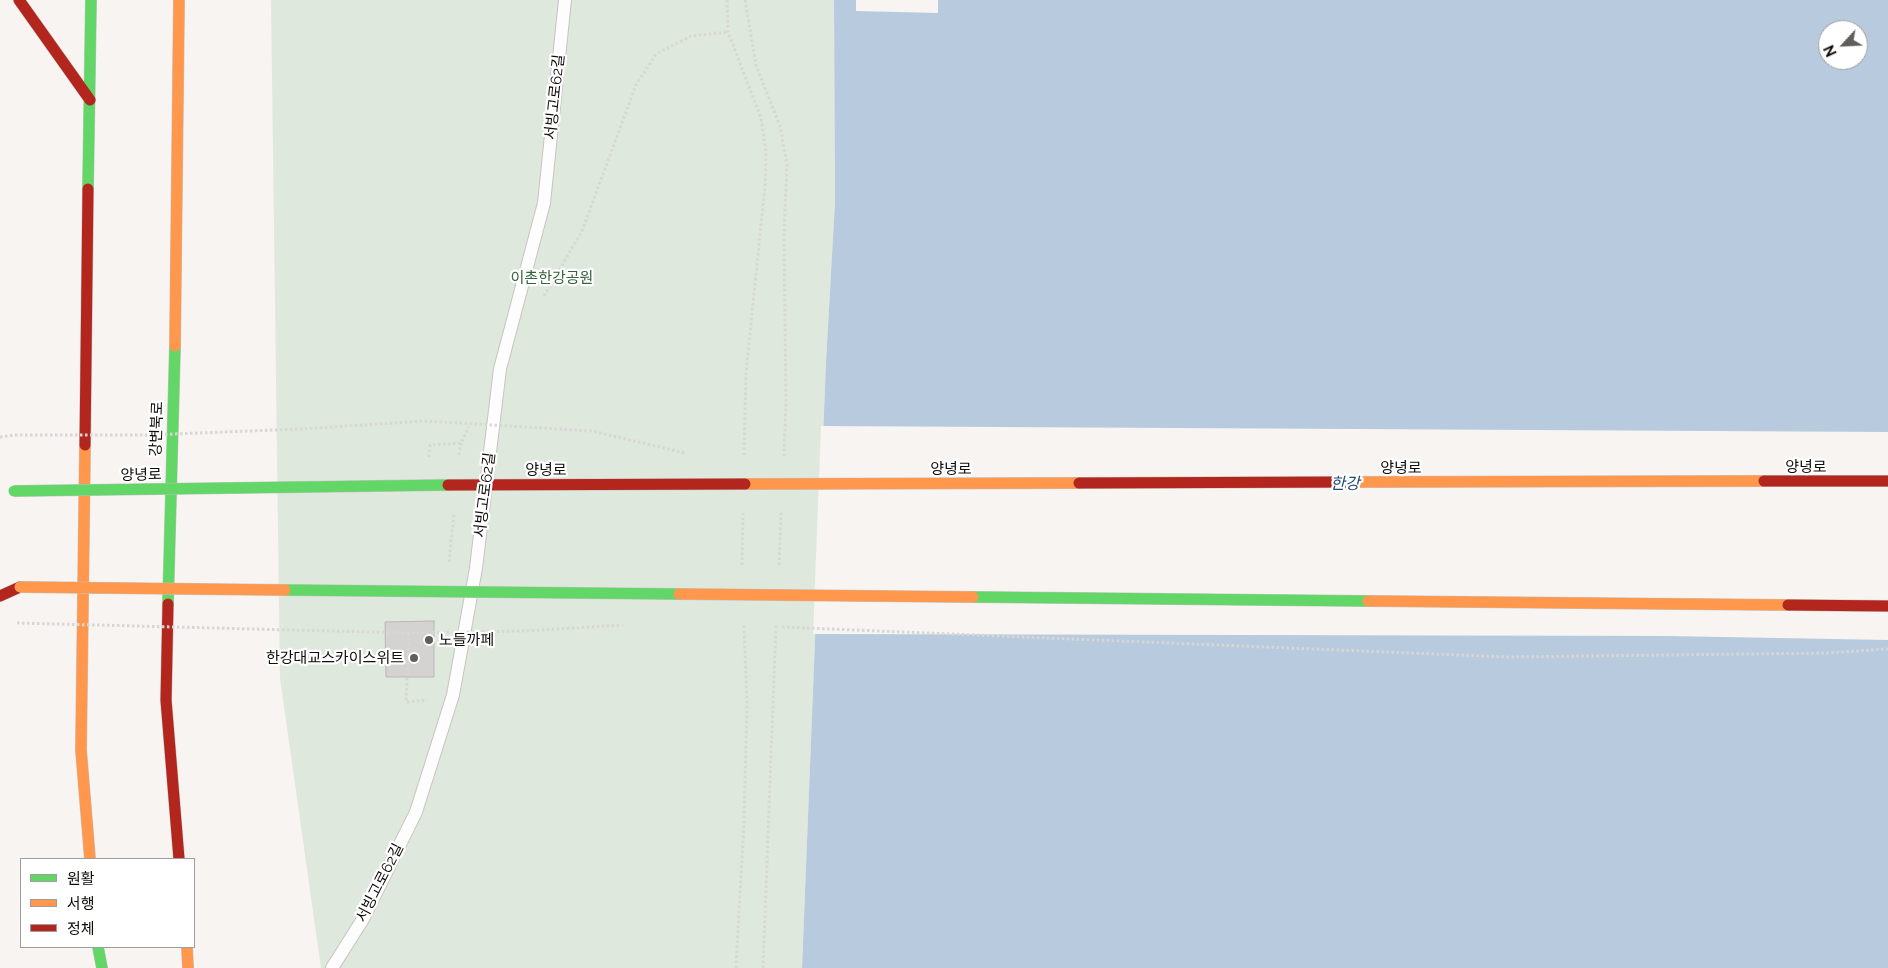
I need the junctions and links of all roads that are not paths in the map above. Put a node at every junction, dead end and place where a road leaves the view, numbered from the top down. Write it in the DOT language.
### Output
graph roads {
  1 [pos="19,0"];
  2 [pos="91,0"];
  3 [pos="179,0"];
  4 [pos="565,0"];
  5 [pos="90,100"];
  6 [pos="1888,481"];
  7 [pos="9,492"];
  8 [pos="20,586"];
  9 [pos="0,587"];
  10 [pos="0,596"];
  11 [pos="1888,606"];
  12 [pos="90,858"];
  13 [pos="179,858"];
  14 [pos="98,948"];
  15 [pos="187,948"];
  16 [pos="102,968"];
  17 [pos="188,968"];
  18 [pos="332,968"];
  1 -- 5 [label="main road"];
  2 -- 5 [label="main road"];
  3 -- 13 [label="main road, 강변북로"];
  4 -- 18 [label="lane, 서빙고로62길"];
  5 -- 12 [label="main road"];
  6 -- 7 [label="main road, 양녕로, bridge"];
  8 -- 9 [label="main road"];
  8 -- 10 [label="main road"];
  8 -- 11 [label="main road, bridge"];
  14 -- 16 [label="main road"];
  15 -- 17 [label="main road"];
}
